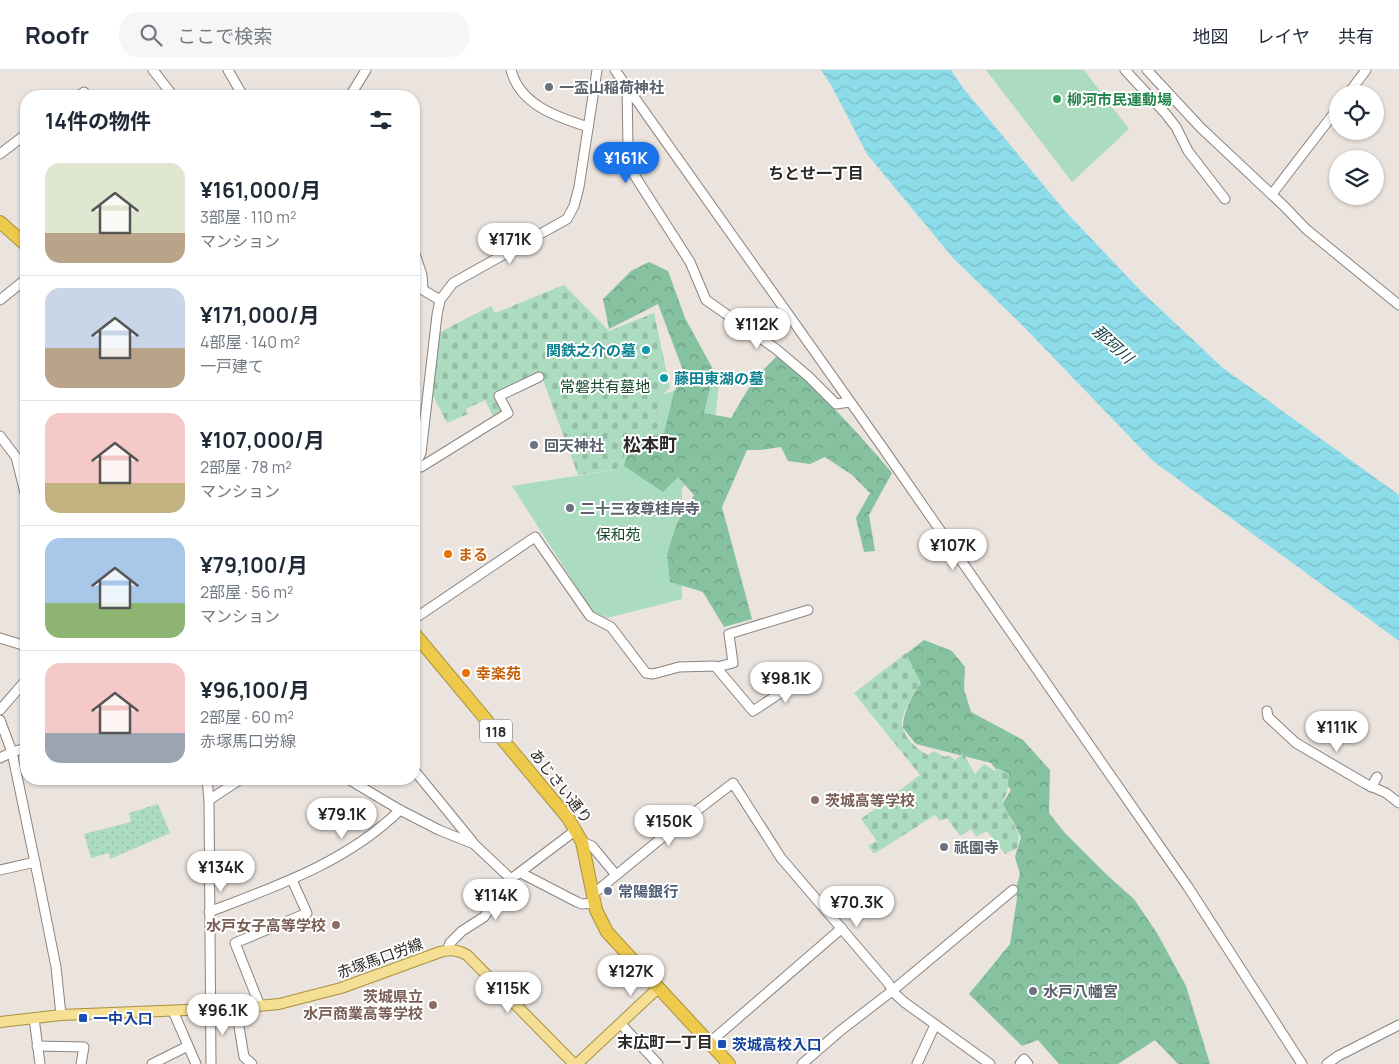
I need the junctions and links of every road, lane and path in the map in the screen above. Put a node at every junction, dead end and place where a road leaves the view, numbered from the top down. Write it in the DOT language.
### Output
graph roads {
  1 [pos="153,70"];
  2 [pos="228,70"];
  3 [pos="366,70"];
  4 [pos="511,70"];
  5 [pos="597,70"];
  6 [pos="615,70"];
  7 [pos="1125,70"];
  8 [pos="1147,70"];
  9 [pos="1366,70"];
  10 [pos="627,85"];
  11 [pos="1355,85"];
  12 [pos="168,90"];
  13 [pos="240,90"];
  14 [pos="354,90"];
  15 [pos="1329,120"];
  16 [pos="588,127"];
  17 [pos="20,139"];
  18 [pos="0,154"];
  19 [pos="1272,194"];
  20 [pos="1225,199"];
  21 [pos="0,222"];
  22 [pos="20,240"];
  23 [pos="420,268"];
  24 [pos="20,284"];
  25 [pos="0,300"];
  26 [pos="440,300"];
  27 [pos="1399,305"];
  28 [pos="539,377"];
  29 [pos="850,402"];
  30 [pos="0,436"];
  31 [pos="420,456"];
  32 [pos="420,463"];
  33 [pos="20,473"];
  34 [pos="808,610"];
  35 [pos="420,615"];
  36 [pos="0,638"];
  37 [pos="20,644"];
  38 [pos="420,644"];
  39 [pos="717,667"];
  40 [pos="806,676"];
  41 [pos="20,687"];
  42 [pos="0,710"];
  43 [pos="1267,711"];
  44 [pos="0,720"];
  45 [pos="20,750"];
  46 [pos="12,752"];
  47 [pos="0,758"];
  48 [pos="420,777"];
  49 [pos="1378,777"];
  50 [pos="208,785"];
  51 [pos="232,785"];
  52 [pos="358,785"];
  53 [pos="1371,786"];
  54 [pos="209,800"];
  55 [pos="1399,803"];
  56 [pos="400,810"];
  57 [pos="576,830"];
  58 [pos="582,842"];
  59 [pos="474,844"];
  60 [pos="35,862"];
  61 [pos="0,870"];
  62 [pos="521,873"];
  63 [pos="616,875"];
  64 [pos="511,879"];
  65 [pos="292,880"];
  66 [pos="1013,890"];
  67 [pos="594,898"];
  68 [pos="209,912"];
  69 [pos="842,928"];
  70 [pos="447,950"];
  71 [pos="658,988"];
  72 [pos="892,991"];
  73 [pos="260,1006"];
  74 [pos="236,1008"];
  75 [pos="211,1009"];
  76 [pos="173,1011"];
  77 [pos="61,1015"];
  78 [pos="34,1018"];
  79 [pos="0,1022"];
  80 [pos="621,1024"];
  81 [pos="935,1025"];
  82 [pos="1399,1025"];
  83 [pos="708,1043"];
  84 [pos="37,1046"];
  85 [pos="188,1046"];
  86 [pos="582,1062"];
  87 [pos="40,1064"];
  88 [pos="81,1064"];
  89 [pos="152,1064"];
  90 [pos="196,1064"];
  91 [pos="211,1064"];
  92 [pos="252,1064"];
  93 [pos="658,1064"];
  94 [pos="729,1064"];
  95 [pos="802,1064"];
  96 [pos="917,1064"];
  97 [pos="990,1064"];
  98 [pos="1020,1064"];
  99 [pos="1028,1064"];
  100 [pos="1302,1064"];
  101 [pos="1327,1064"];
  1 -- 12 [label="street"];
  2 -- 13 [label="street"];
  3 -- 14 [label="street"];
  4 -- 16 [label="street"];
  5 -- 16 [label="street"];
  6 -- 10 [label="street"];
  7 -- 20 [label="street"];
  8 -- 19 [label="street"];
  9 -- 11 [label="street"];
  10 -- 29 [label="street"];
  10 -- 29 [label="street"];
  15 -- 19 [label="street"];
  16 -- 26 [label="street"];
  17 -- 18 [label="street"];
  19 -- 27 [label="street"];
  21 -- 22 [label="highway"];
  23 -- 26 [label="street"];
  24 -- 25 [label="street"];
  26 -- 31 [label="street"];
  28 -- 32 [label="street"];
  29 -- 100 [label="street"];
  30 -- 33 [label="street"];
  34 -- 39 [label="street"];
  35 -- 39 [label="street"];
  36 -- 37 [label="street"];
  38 -- 57 [label="highway, あじさい通り / 118"];
  39 -- 40 [label="street"];
  41 -- 42 [label="street"];
  43 -- 53 [label="street"];
  44 -- 46 [label="street"];
  45 -- 46 [label="street"];
  46 -- 47 [label="street"];
  46 -- 60 [label="street"];
  48 -- 59 [label="street"];
  49 -- 53 [label="street"];
  50 -- 54 [label="street"];
  51 -- 54 [label="street"];
  52 -- 56 [label="street"];
  53 -- 55 [label="street"];
  54 -- 68 [label="street"];
  56 -- 59 [label="street"];
  56 -- 65 [label="street"];
  57 -- 58 [label="highway, あじさい通り / 118"];
  57 -- 62 [label="street"];
  58 -- 63 [label="street"];
  58 -- 67 [label="highway, あじさい通り / 118"];
  59 -- 64 [label="street"];
  60 -- 61 [label="street"];
  60 -- 77 [label="street"];
  62 -- 64 [label="street"];
  62 -- 67 [label="street"];
  63 -- 67 [label="street"];
  63 -- 69 [label="street"];
  64 -- 70 [label="street"];
  65 -- 68 [label="street"];
  65 -- 73 [label="street"];
  66 -- 72 [label="street"];
  67 -- 71 [label="highway, あじさい通り / 118"];
  68 -- 75 [label="street"];
  69 -- 72 [label="street"];
  69 -- 83 [label="street"];
  70 -- 73 [label="main road, 赤塚馬口労線"];
  70 -- 86 [label="main road, 赤塚馬口労線"];
  71 -- 80 [label="main road, 赤塚馬口労線"];
  71 -- 83 [label="highway, あじさい通り / 118"];
  72 -- 81 [label="street"];
  72 -- 95 [label="street"];
  73 -- 74 [label="main road, 赤塚馬口労線"];
  74 -- 75 [label="main road, 赤塚馬口労線"];
  74 -- 92 [label="street"];
  75 -- 76 [label="main road, 赤塚馬口労線"];
  75 -- 91 [label="street"];
  76 -- 77 [label="main road, 赤塚馬口労線"];
  76 -- 85 [label="street"];
  77 -- 78 [label="main road, 赤塚馬口労線"];
  78 -- 79 [label="main road, 赤塚馬口労線"];
  78 -- 84 [label="street"];
  80 -- 86 [label="main road, 赤塚馬口労線"];
  80 -- 93 [label="street"];
  81 -- 96 [label="street"];
  81 -- 97 [label="street"];
  82 -- 101 [label="street"];
  83 -- 94 [label="highway, あじさい通り / 118"];
  84 -- 87 [label="street"];
  84 -- 88 [label="street"];
  85 -- 89 [label="street"];
  85 -- 90 [label="street"];
  98 -- 99 [label="street"];
}
